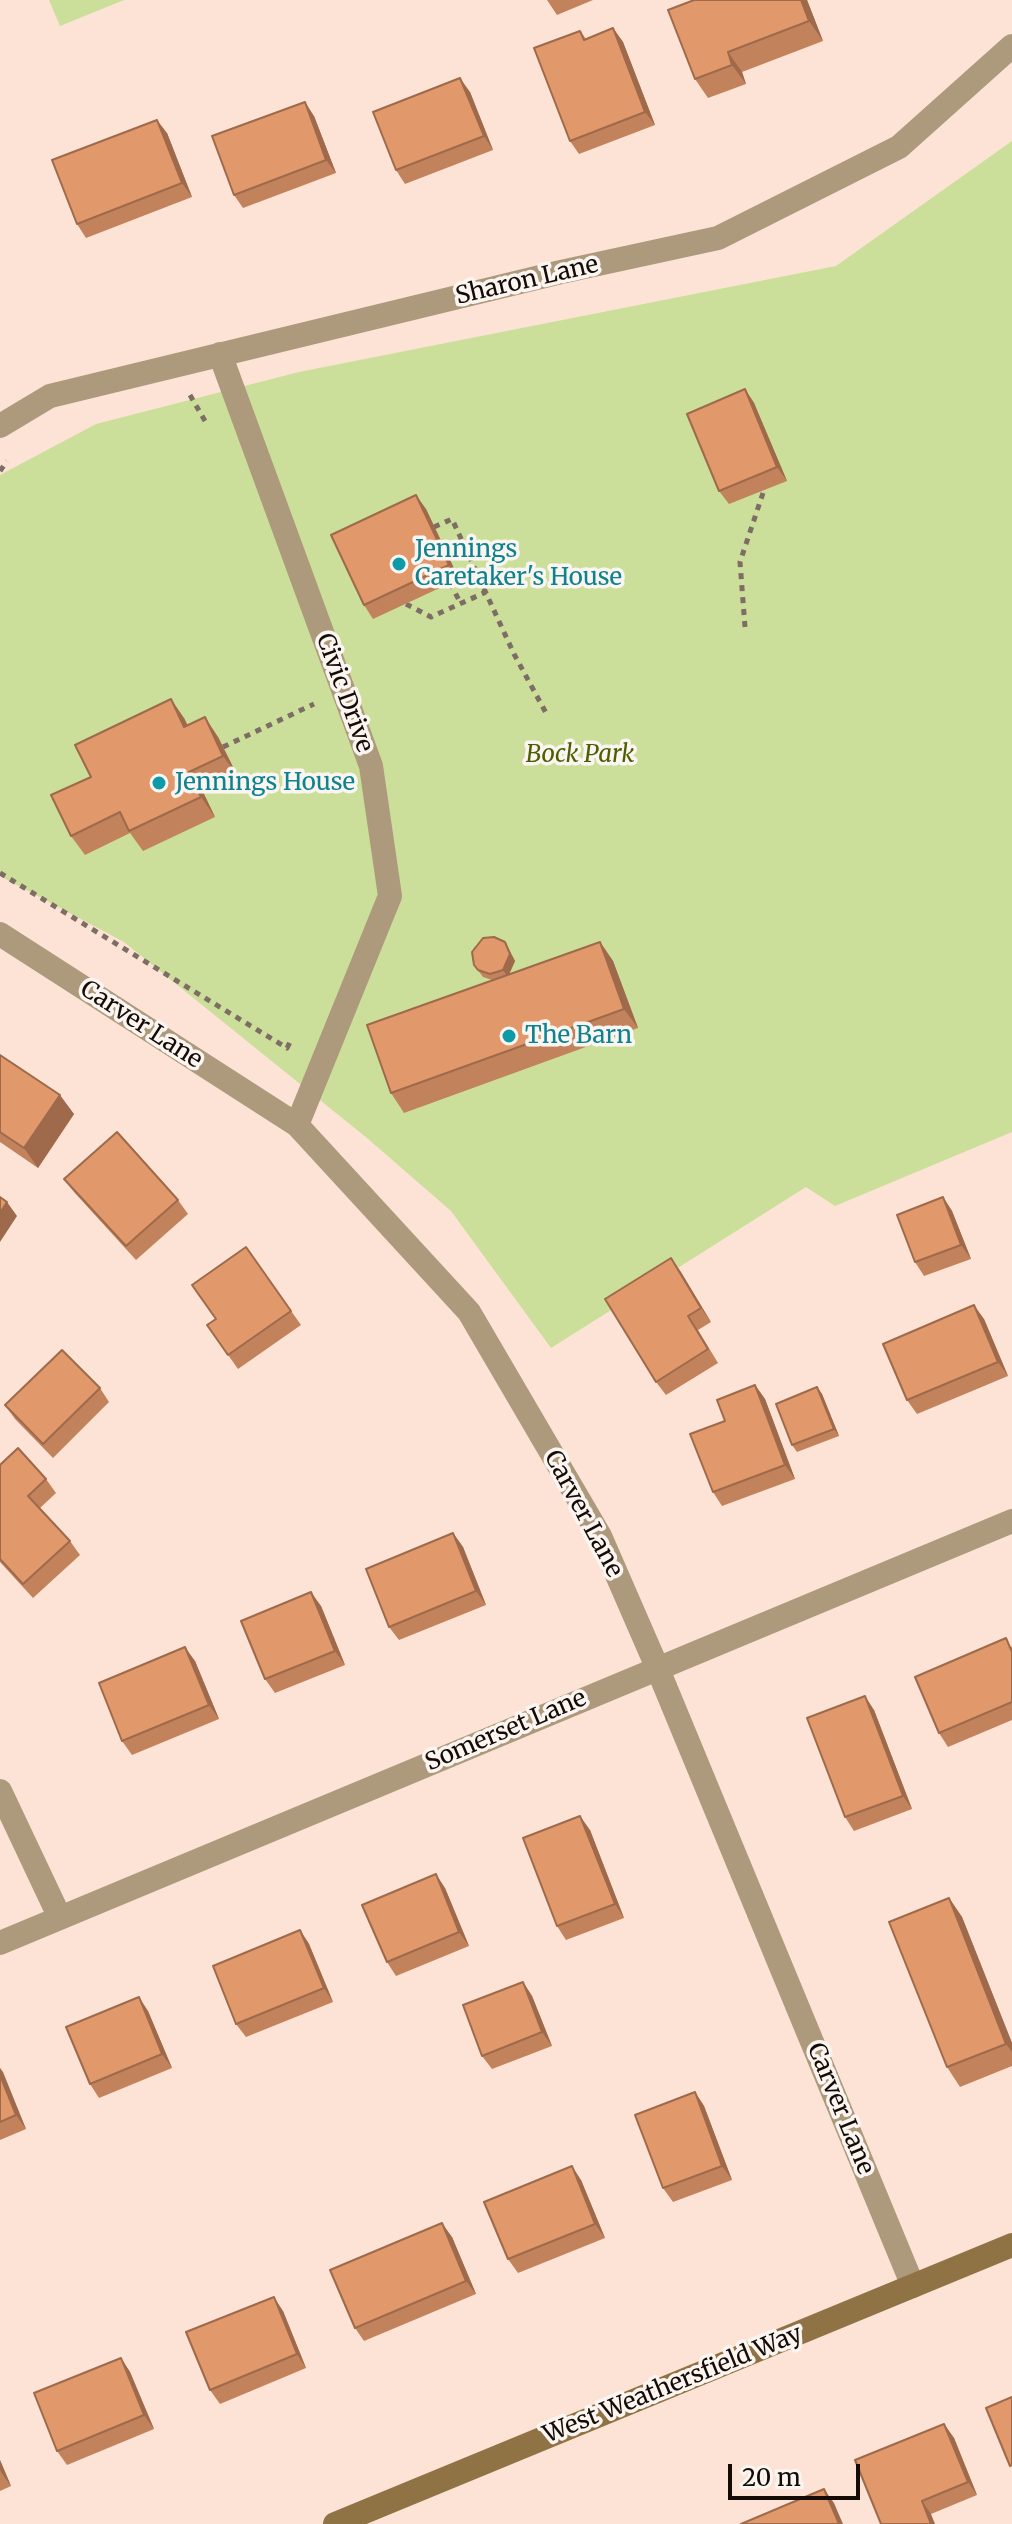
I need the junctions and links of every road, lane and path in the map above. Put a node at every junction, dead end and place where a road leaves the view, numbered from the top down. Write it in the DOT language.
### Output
graph roads {
  1 [pos="1012,46"];
  2 [pos="220,354"];
  3 [pos="0,426"];
  4 [pos="764,490"];
  5 [pos="434,527"];
  6 [pos="450,583"];
  7 [pos="486,592"];
  8 [pos="406,604"];
  9 [pos="461,604"];
  10 [pos="745,627"];
  11 [pos="319,701"];
  12 [pos="546,713"];
  13 [pos="223,747"];
  14 [pos="0,873"];
  15 [pos="0,934"];
  16 [pos="294,1034"];
  17 [pos="297,1125"];
  18 [pos="1012,1521"];
  19 [pos="657,1667"];
  20 [pos="0,1791"];
  21 [pos="60,1918"];
  22 [pos="0,1943"];
  23 [pos="1012,2245"];
  24 [pos="913,2286"];
  25 [pos="335,2524"];
  1 -- 2 [label="street, Sharon Lane"];
  2 -- 3 [label="street, Sharon Lane"];
  2 -- 17 [label="street, Civic Drive"];
  4 -- 10 [label="path"];
  5 -- 7 [label="path"];
  6 -- 9 [label="path"];
  7 -- 9 [label="path"];
  7 -- 12 [label="path"];
  8 -- 9 [label="path"];
  11 -- 13 [label="path"];
  14 -- 16 [label="path"];
  15 -- 17 [label="street, Carver Lane"];
  17 -- 19 [label="street, Carver Lane"];
  18 -- 19 [label="street, Somerset Lane"];
  19 -- 21 [label="street, Somerset Lane"];
  19 -- 24 [label="street, Carver Lane"];
  20 -- 21 [label="street"];
  21 -- 22 [label="street, Somerset Lane"];
  23 -- 24 [label="street, West Weathersfield Way"];
  24 -- 25 [label="street, West Weathersfield Way"];
}
